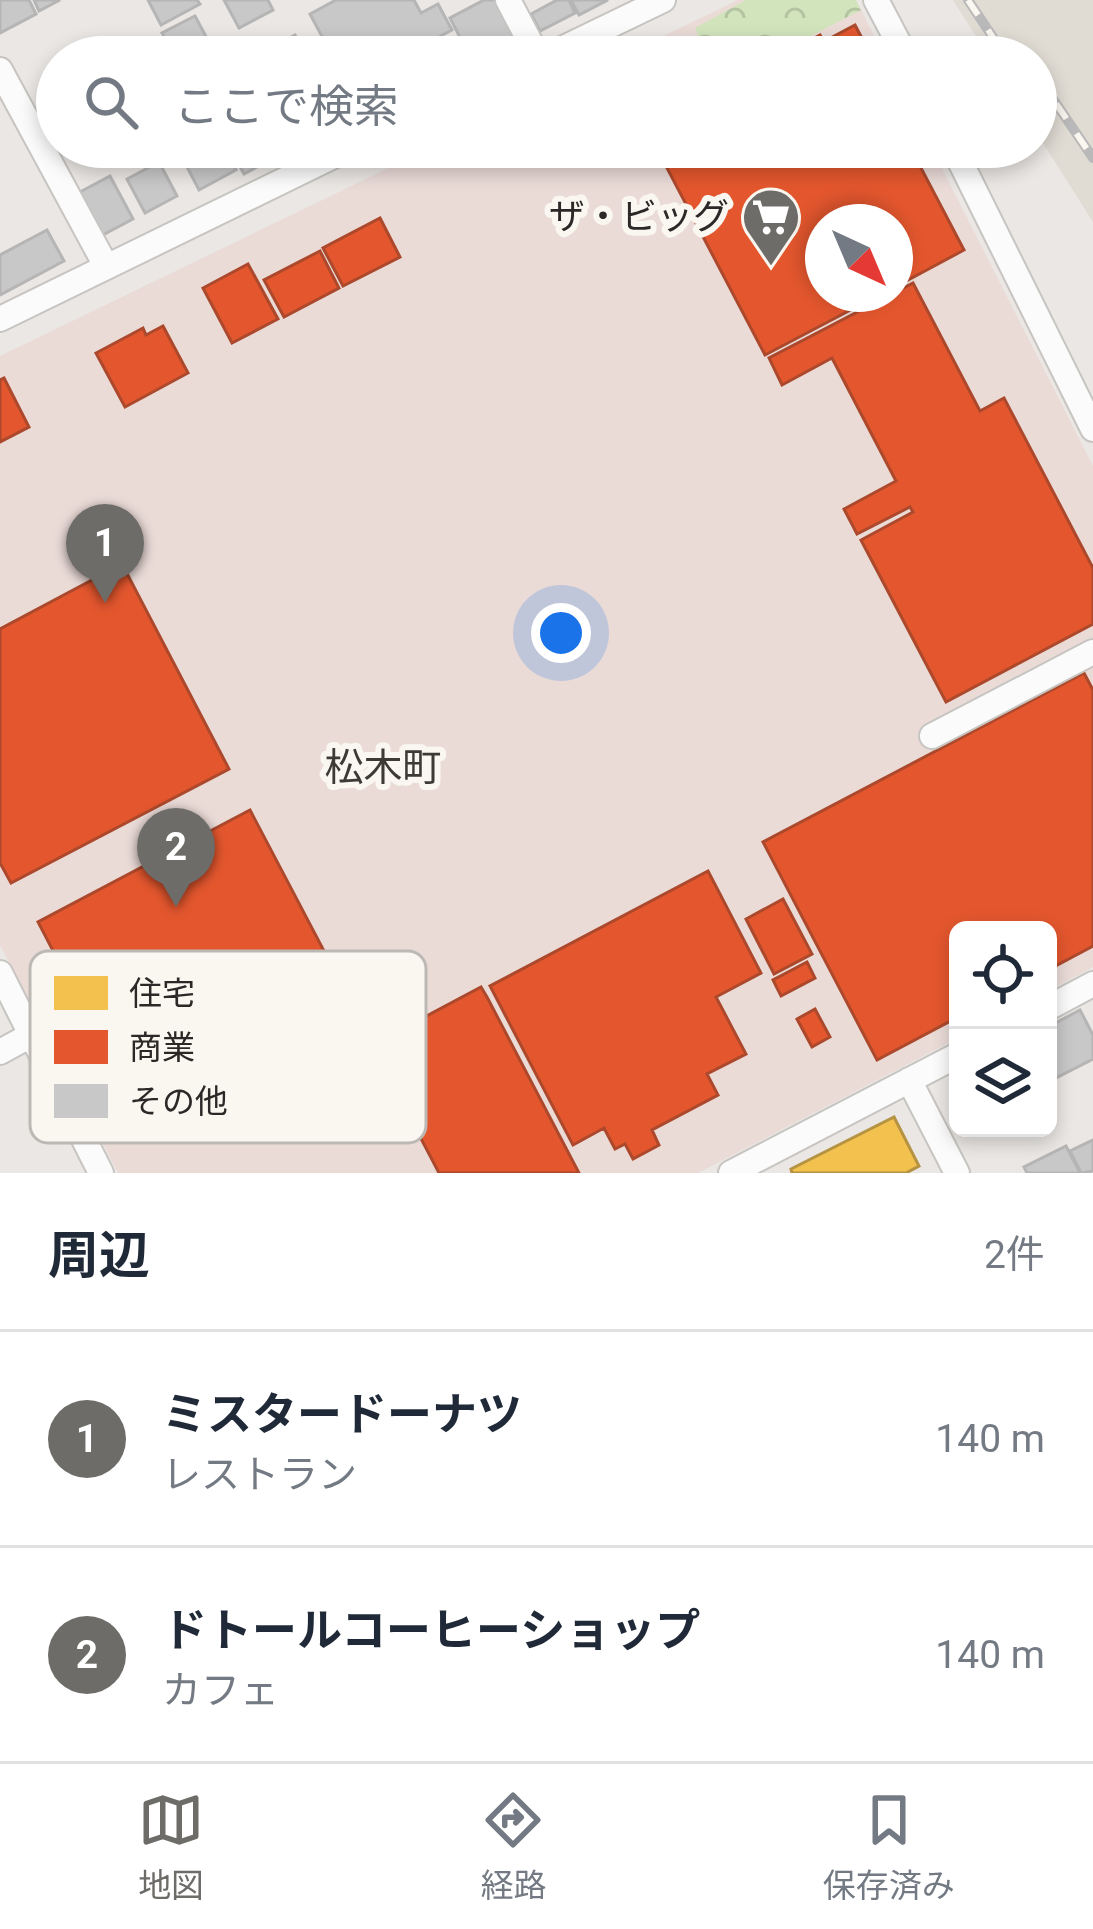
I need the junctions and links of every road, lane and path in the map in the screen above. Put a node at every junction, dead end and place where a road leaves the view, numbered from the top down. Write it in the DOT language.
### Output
graph roads {
  1 [pos="663,0"];
  2 [pos="876,0"];
  3 [pos="510,1"];
  4 [pos="530,36"];
  5 [pos="587,36"];
  6 [pos="895,36"];
  7 [pos="0,70"];
  8 [pos="36,137"];
  9 [pos="53,168"];
  10 [pos="309,168"];
  11 [pos="963,168"];
  12 [pos="106,266"];
  13 [pos="0,319"];
  14 [pos="1093,429"];
  15 [pos="1093,652"];
  16 [pos="932,736"];
  17 [pos="0,973"];
  18 [pos="1093,984"];
  19 [pos="1057,1003"];
  20 [pos="30,1031"];
  21 [pos="30,1036"];
  22 [pos="0,1052"];
  23 [pos="949,1059"];
  24 [pos="909,1080"];
  25 [pos="86,1143"];
  26 [pos="101,1173"];
  27 [pos="731,1173"];
  28 [pos="957,1173"];
  1 -- 5 [label="street"];
  2 -- 6 [label="street"];
  3 -- 4 [label="street"];
  7 -- 8 [label="street"];
  9 -- 12 [label="street"];
  10 -- 12 [label="street"];
  11 -- 14 [label="street"];
  12 -- 13 [label="street"];
  15 -- 16 [label="street"];
  17 -- 20 [label="street"];
  18 -- 19 [label="street"];
  21 -- 22 [label="street"];
  23 -- 24 [label="street"];
  24 -- 27 [label="street"];
  24 -- 28 [label="street"];
  25 -- 26 [label="street"];
}
